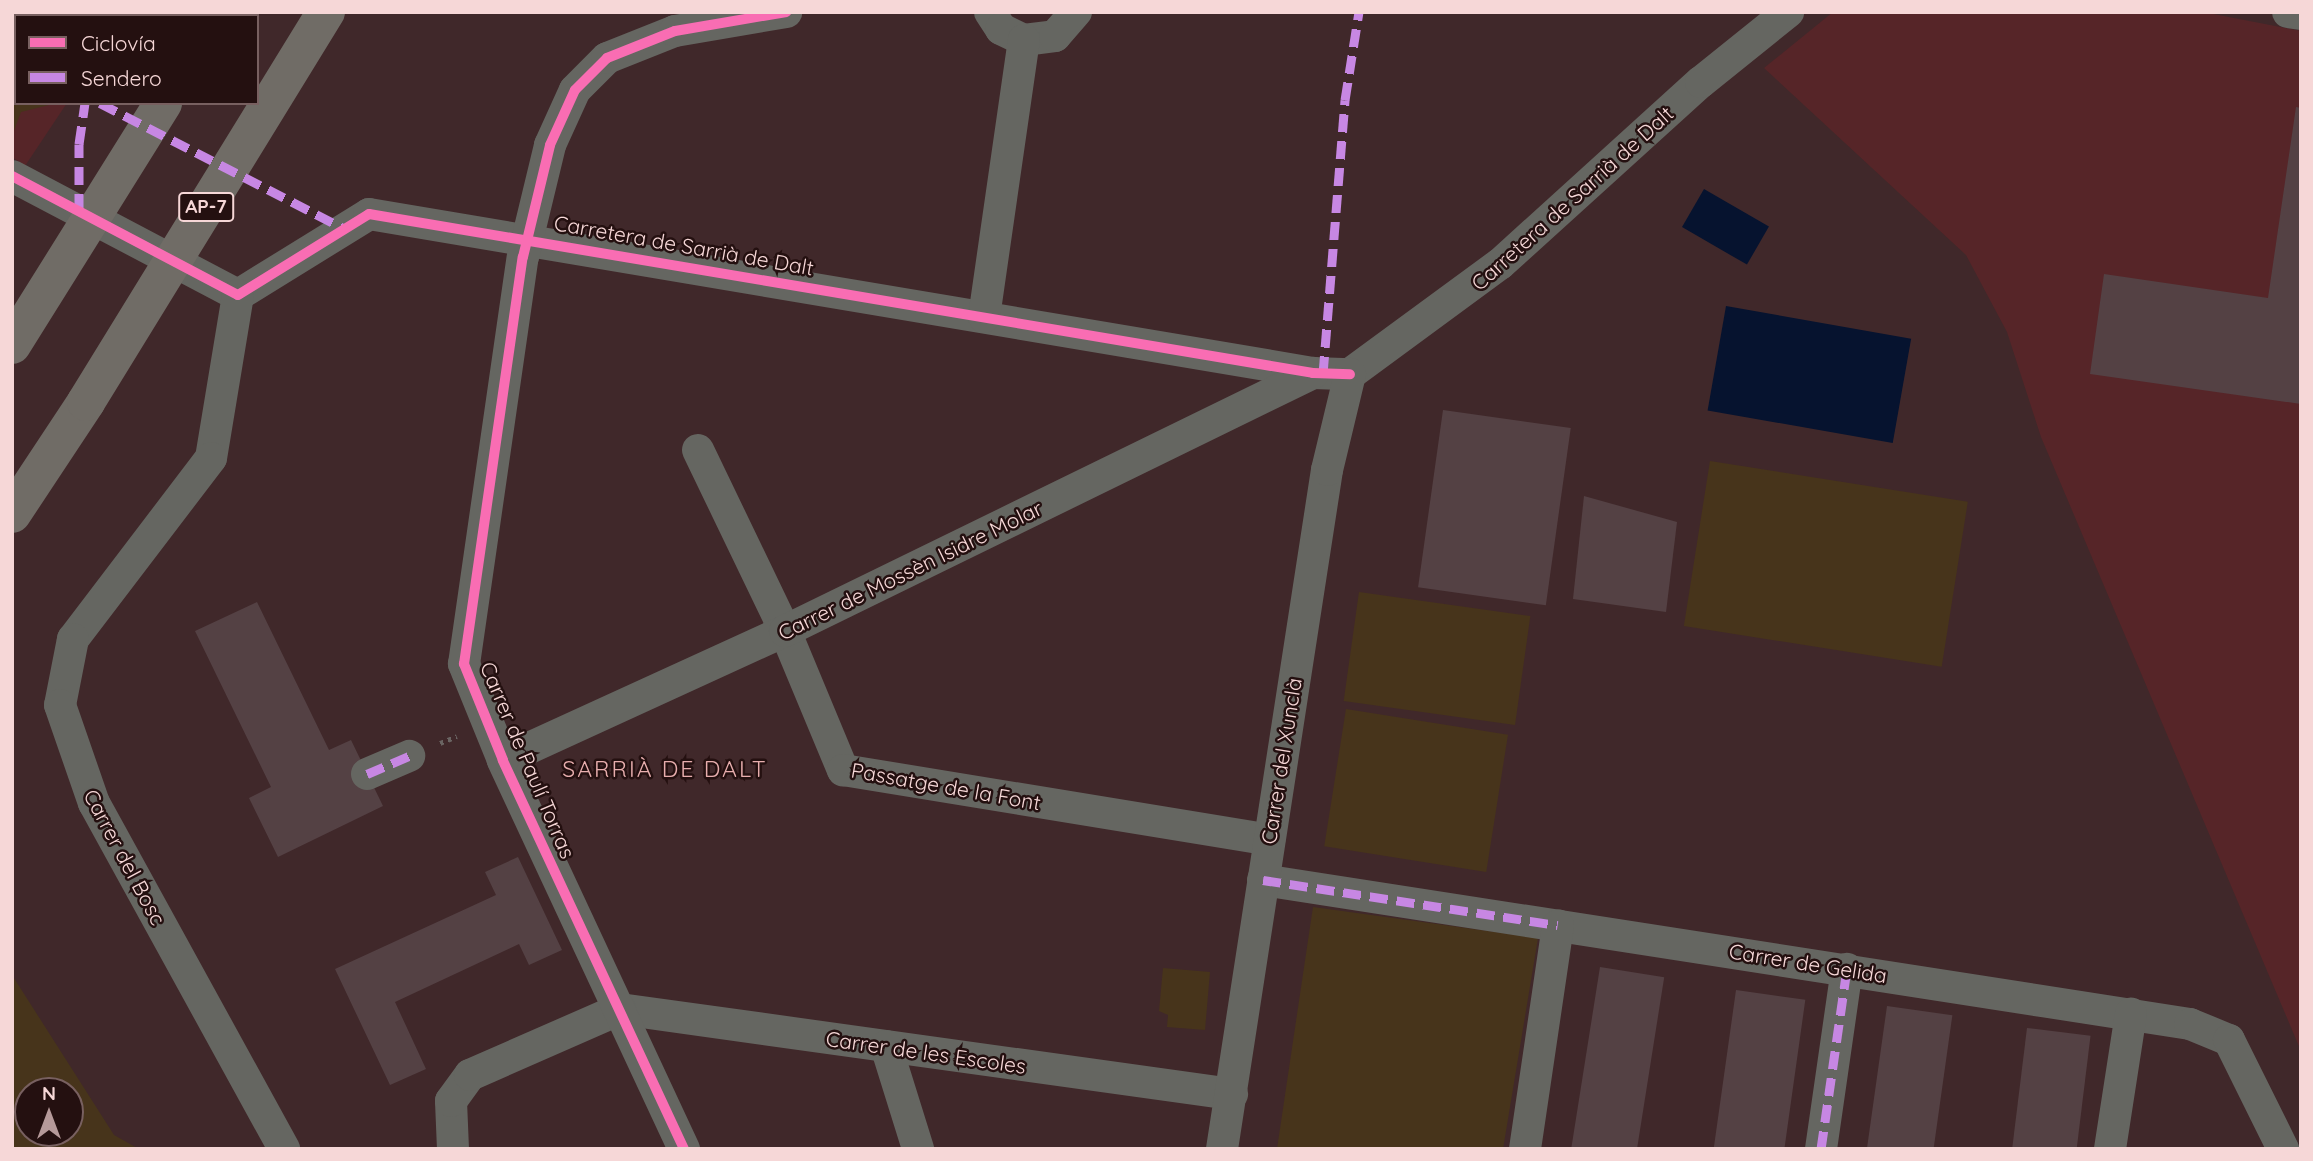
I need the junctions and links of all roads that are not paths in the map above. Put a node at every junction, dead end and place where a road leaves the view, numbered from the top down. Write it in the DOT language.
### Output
graph roads {
  1 [pos="326,12"];
  2 [pos="786,12"];
  3 [pos="990,12"];
  4 [pos="1076,12"];
  5 [pos="1788,12"];
  6 [pos="2288,12"];
  7 [pos="2301,15"];
  8 [pos="1024,40"];
  9 [pos="162,105"];
  10 [pos="12,176"];
  11 [pos="531,238"];
  12 [pos="238,295"];
  13 [pos="984,317"];
  14 [pos="12,345"];
  15 [pos="1313,373"];
  16 [pos="1350,374"];
  17 [pos="698,450"];
  18 [pos="12,514"];
  19 [pos="785,631"];
  20 [pos="409,757"];
  21 [pos="503,760"];
  22 [pos="368,774"];
  23 [pos="1269,841"];
  24 [pos="1263,880"];
  25 [pos="1558,925"];
  26 [pos="1847,969"];
  27 [pos="620,1009"];
  28 [pos="2132,1014"];
  29 [pos="886,1046"];
  30 [pos="1233,1094"];
  31 [pos="284,1149"];
  32 [pos="453,1149"];
  33 [pos="684,1149"];
  34 [pos="918,1149"];
  35 [pos="1222,1149"];
  36 [pos="1525,1149"];
  37 [pos="1821,1149"];
  38 [pos="2110,1149"];
  39 [pos="2283,1149"];
  1 -- 18 [label="highway, AP-7, bridge"];
  2 -- 11 [label="street, Carrer de Paulí Torras"];
  3 -- 8 [label="street"];
  4 -- 8 [label="street"];
  5 -- 16 [label="street, Carretera de Sarrià de Dalt"];
  6 -- 7 [label="street"];
  8 -- 13 [label="street"];
  9 -- 14 [label="highway, bridge"];
  10 -- 12 [label="street"];
  11 -- 12 [label="street, Carretera de Sarrià de Dalt"];
  11 -- 13 [label="street, Carretera de Sarrià de Dalt"];
  11 -- 21 [label="street, Carrer de Paulí Torras"];
  12 -- 31 [label="street, Carrer del Bosc"];
  13 -- 15 [label="street, Carretera de Sarrià de Dalt"];
  15 -- 16 [label="street, Carretera de Sarrià de Dalt"];
  15 -- 19 [label="street, Carrer de Mossèn Isidre Molar"];
  16 -- 23 [label="street, Carrer del Xunclà"];
  17 -- 19 [label="street, Passatge de la Font"];
  19 -- 21 [label="street, Carrer de Mossèn Isidre Molar"];
  19 -- 23 [label="street, Passatge de la Font"];
  20 -- 22 [label="street"];
  21 -- 27 [label="street, Carrer de Paulí Torras"];
  23 -- 24 [label="street, Carrer del Xunclà"];
  24 -- 25 [label="street, Carrer de Gelida"];
  24 -- 30 [label="street, Carrer del Xunclà"];
  25 -- 26 [label="street, Carrer de Gelida"];
  25 -- 36 [label="street"];
  26 -- 28 [label="street, Carrer de Gelida"];
  26 -- 37 [label="street"];
  27 -- 29 [label="street, Carrer de les Escoles"];
  27 -- 32 [label="street"];
  27 -- 33 [label="street, Carrer de Paulí Torras"];
  28 -- 38 [label="street"];
  28 -- 39 [label="street, Carrer de Gelida"];
  29 -- 30 [label="street, Carrer de les Escoles"];
  29 -- 34 [label="street"];
  30 -- 35 [label="street, Carrer del Xunclà"];
}
